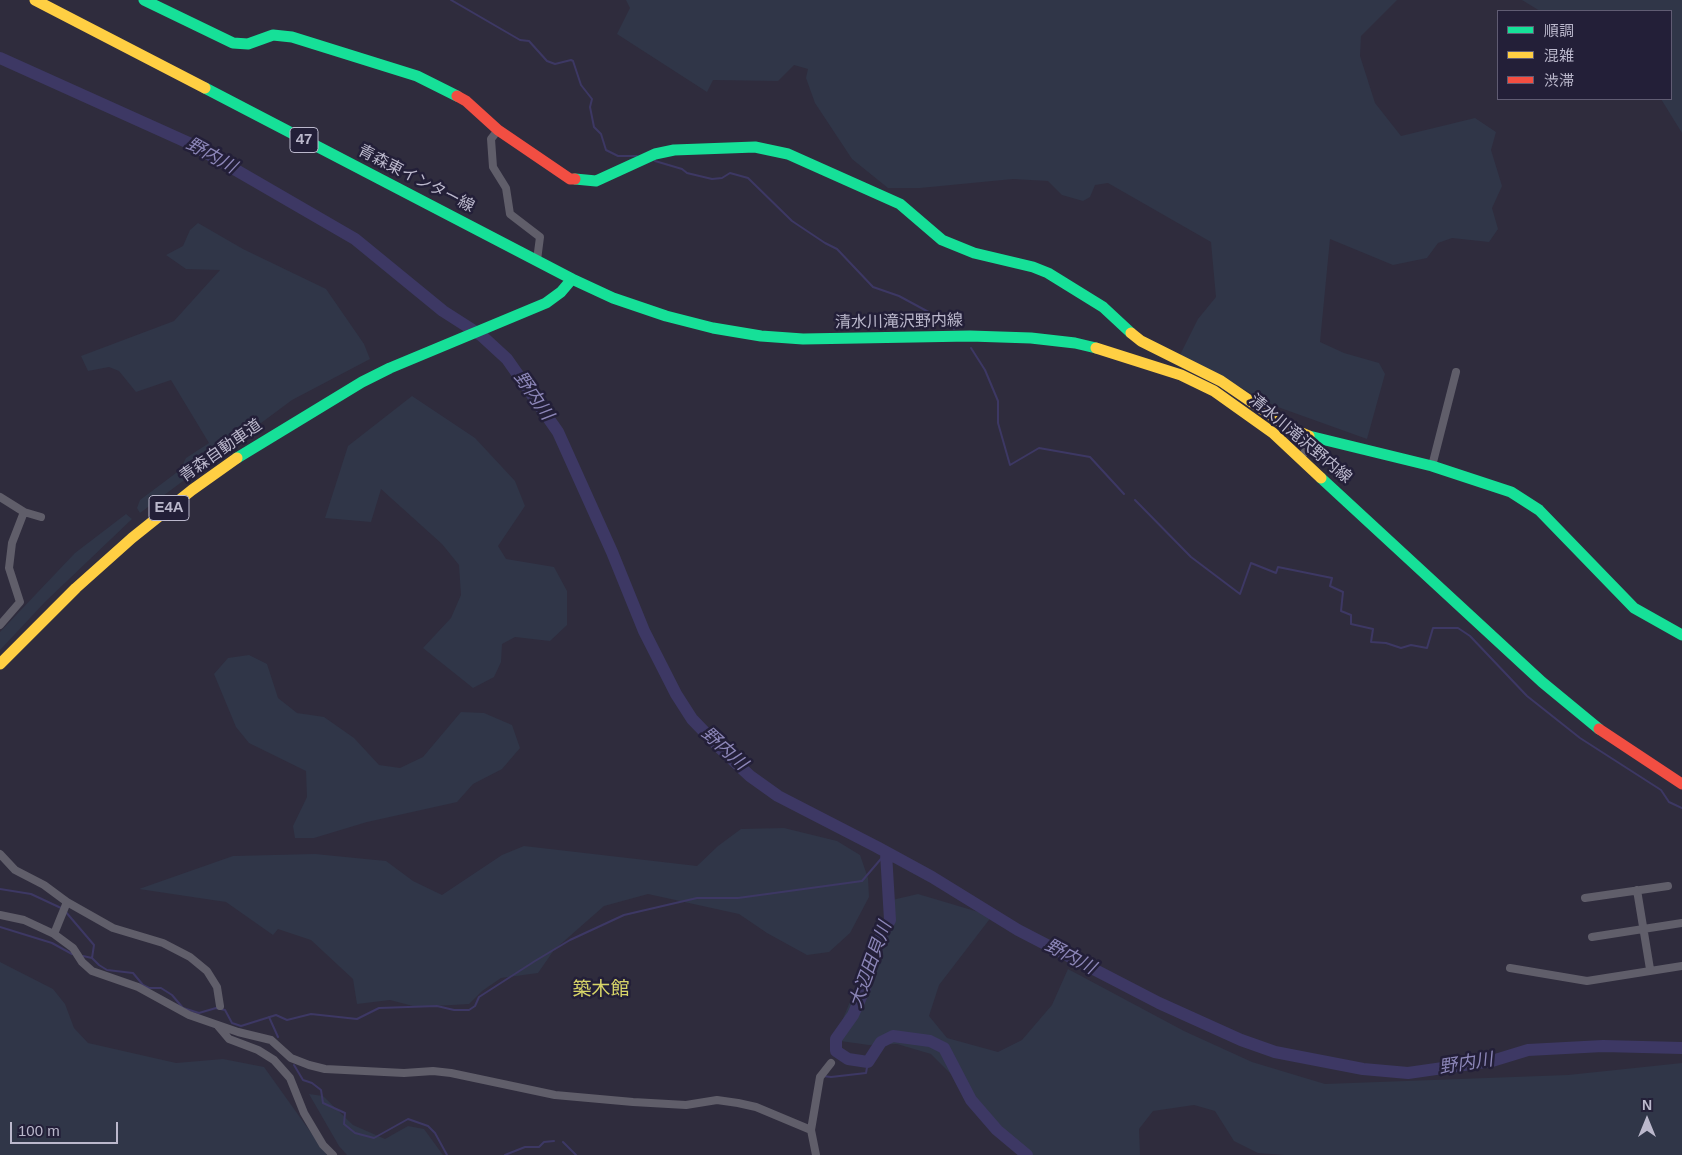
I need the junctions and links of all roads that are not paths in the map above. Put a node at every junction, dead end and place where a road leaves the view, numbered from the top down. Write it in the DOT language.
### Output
graph roads {
  1 [pos="35,0"];
  2 [pos="144,0"];
  3 [pos="498,130"];
  4 [pos="537,260"];
  5 [pos="572,279"];
  6 [pos="1456,372"];
  7 [pos="1315,438"];
  8 [pos="1301,457"];
  9 [pos="1432,466"];
  10 [pos="0,497"];
  11 [pos="24,512"];
  12 [pos="42,516"];
  13 [pos="0,625"];
  14 [pos="1682,635"];
  15 [pos="0,664"];
  16 [pos="1682,784"];
  17 [pos="0,854"];
  18 [pos="1668,886"];
  19 [pos="1637,890"];
  20 [pos="1585,898"];
  21 [pos="64,908"];
  22 [pos="0,914"];
  23 [pos="1682,923"];
  24 [pos="1644,929"];
  25 [pos="54,934"];
  26 [pos="1592,937"];
  27 [pos="1682,966"];
  28 [pos="1510,968"];
  29 [pos="1650,969"];
  30 [pos="220,1006"];
  31 [pos="218,1025"];
  32 [pos="832,1063"];
  33 [pos="811,1130"];
  34 [pos="334,1155"];
  35 [pos="816,1155"];
  1 -- 4 [label="main road, 青森東インター線 / 47"];
  2 -- 3 [label="main road"];
  3 -- 4 [label="street"];
  3 -- 7 [label="main road"];
  4 -- 5 [label="main road, 青森東インター線 / 47"];
  5 -- 8 [label="main road, 清水川滝沢野内線"];
  5 -- 15 [label="main road, 青森自動車道 / E4A"];
  6 -- 9 [label="street"];
  7 -- 8 [label="street"];
  7 -- 9 [label="main road"];
  8 -- 16 [label="main road, 清水川滝沢野内線"];
  9 -- 14 [label="main road"];
  10 -- 11 [label="street"];
  11 -- 12 [label="street"];
  11 -- 13 [label="street"];
  17 -- 21 [label="street"];
  18 -- 19 [label="street"];
  19 -- 20 [label="street"];
  19 -- 24 [label="street"];
  21 -- 25 [label="street"];
  21 -- 30 [label="street"];
  22 -- 25 [label="street"];
  23 -- 24 [label="street"];
  24 -- 26 [label="street"];
  24 -- 29 [label="street"];
  25 -- 31 [label="street"];
  27 -- 29 [label="street"];
  28 -- 29 [label="street"];
  31 -- 33 [label="street"];
  31 -- 34 [label="street"];
  32 -- 33 [label="street"];
  33 -- 35 [label="street"];
}
